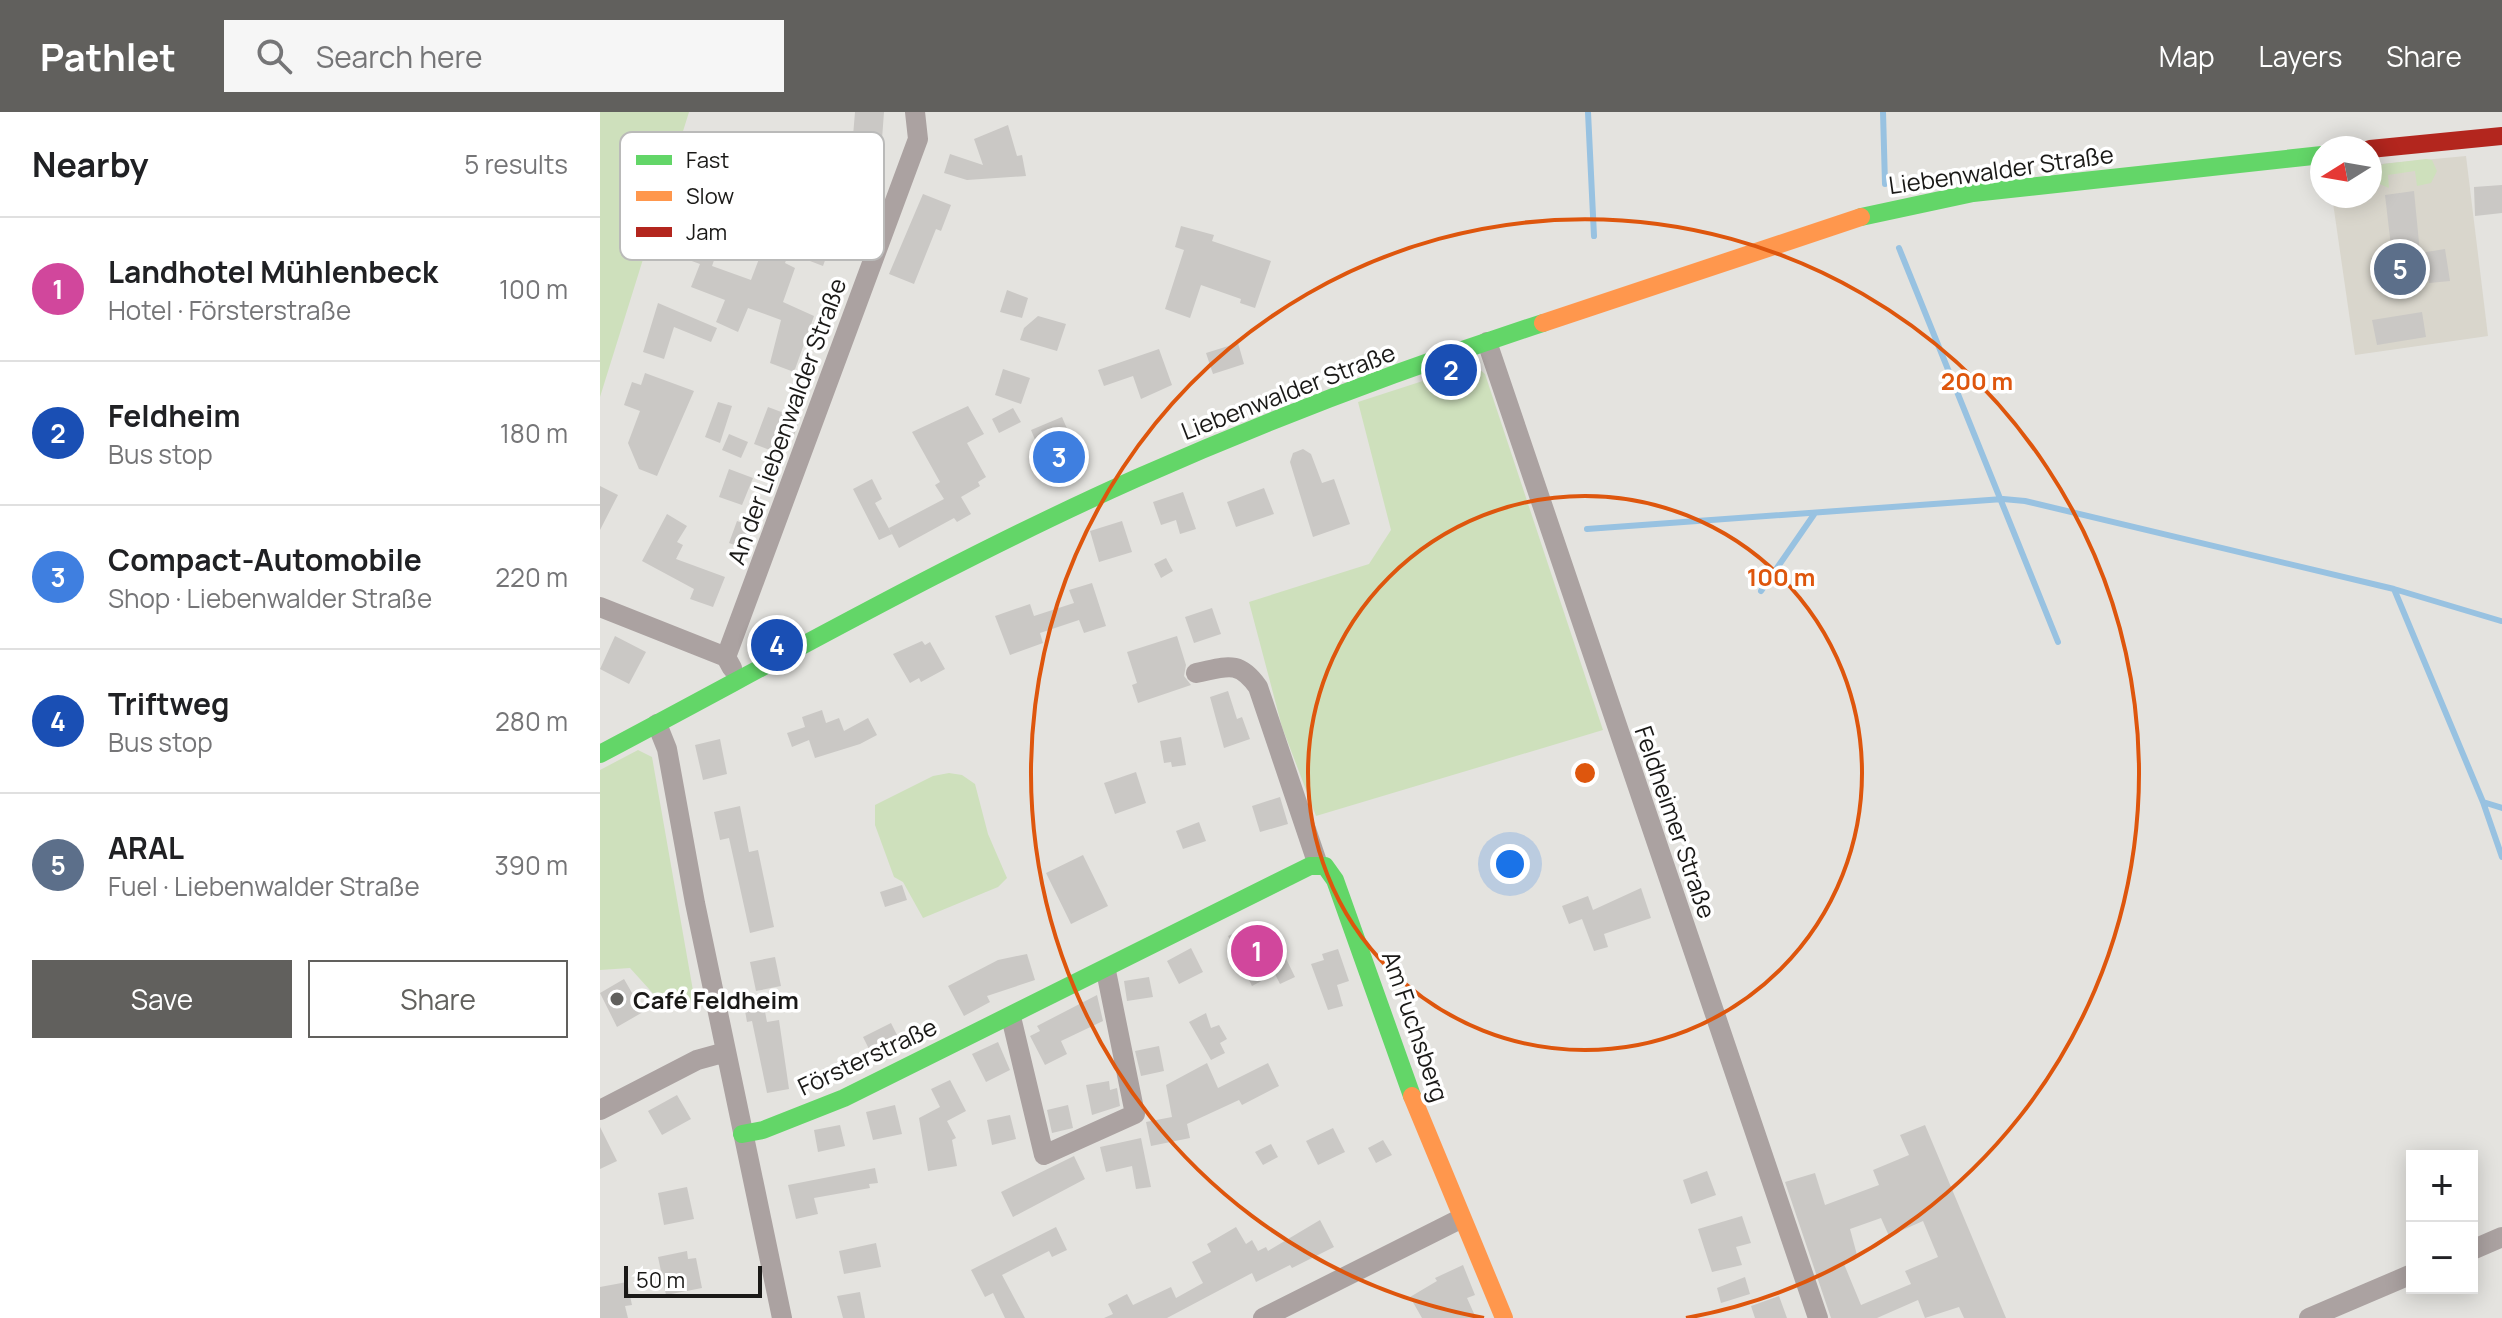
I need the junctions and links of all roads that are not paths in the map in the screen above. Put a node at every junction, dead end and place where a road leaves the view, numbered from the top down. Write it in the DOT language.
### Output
graph roads {
  1 [pos="915,112"];
  2 [pos="2502,136"];
  3 [pos="2382,148"];
  4 [pos="2310,156"];
  5 [pos="884,231"];
  6 [pos="873,260"];
  7 [pos="1487,342"];
  8 [pos="600,607"];
  9 [pos="726,657"];
  10 [pos="1196,673"];
  11 [pos="738,681"];
  12 [pos="657,724"];
  13 [pos="600,754"];
  14 [pos="1314,866"];
  15 [pos="1106,971"];
  16 [pos="1011,1017"];
  17 [pos="726,1052"];
  18 [pos="600,1110"];
  19 [pos="742,1134"];
  20 [pos="1460,1219"];
  21 [pos="2502,1237"];
  22 [pos="2478,1247"];
  23 [pos="2406,1277"];
  24 [pos="782,1318"];
  25 [pos="1263,1318"];
  26 [pos="1504,1318"];
  27 [pos="1818,1318"];
  28 [pos="2309,1318"];
  1 -- 5 [label="street, An der Liebenwalder Straße"];
  2 -- 3 [label="main road"];
  4 -- 7 [label="main road, Liebenwalder Straße"];
  6 -- 9 [label="street, An der Liebenwalder Straße"];
  7 -- 11 [label="main road, Liebenwalder Straße"];
  7 -- 27 [label="street, Feldheimer Straße"];
  8 -- 9 [label="street"];
  9 -- 11 [label="street"];
  10 -- 14 [label="street"];
  11 -- 12 [label="main road, Liebenwalder Straße"];
  12 -- 13 [label="main road, Liebenwalder Straße"];
  12 -- 17 [label="street"];
  14 -- 15 [label="main road, Försterstraße"];
  14 -- 20 [label="main road, Am Fuchsberg"];
  15 -- 16 [label="main road, Försterstraße"];
  15 -- 16 [label="street"];
  16 -- 19 [label="main road, Försterstraße"];
  17 -- 18 [label="street"];
  17 -- 19 [label="street"];
  19 -- 24 [label="street"];
  20 -- 25 [label="street"];
  20 -- 26 [label="main road, Am Fuchsberg"];
  21 -- 22 [label="street"];
  23 -- 28 [label="street"];
}
